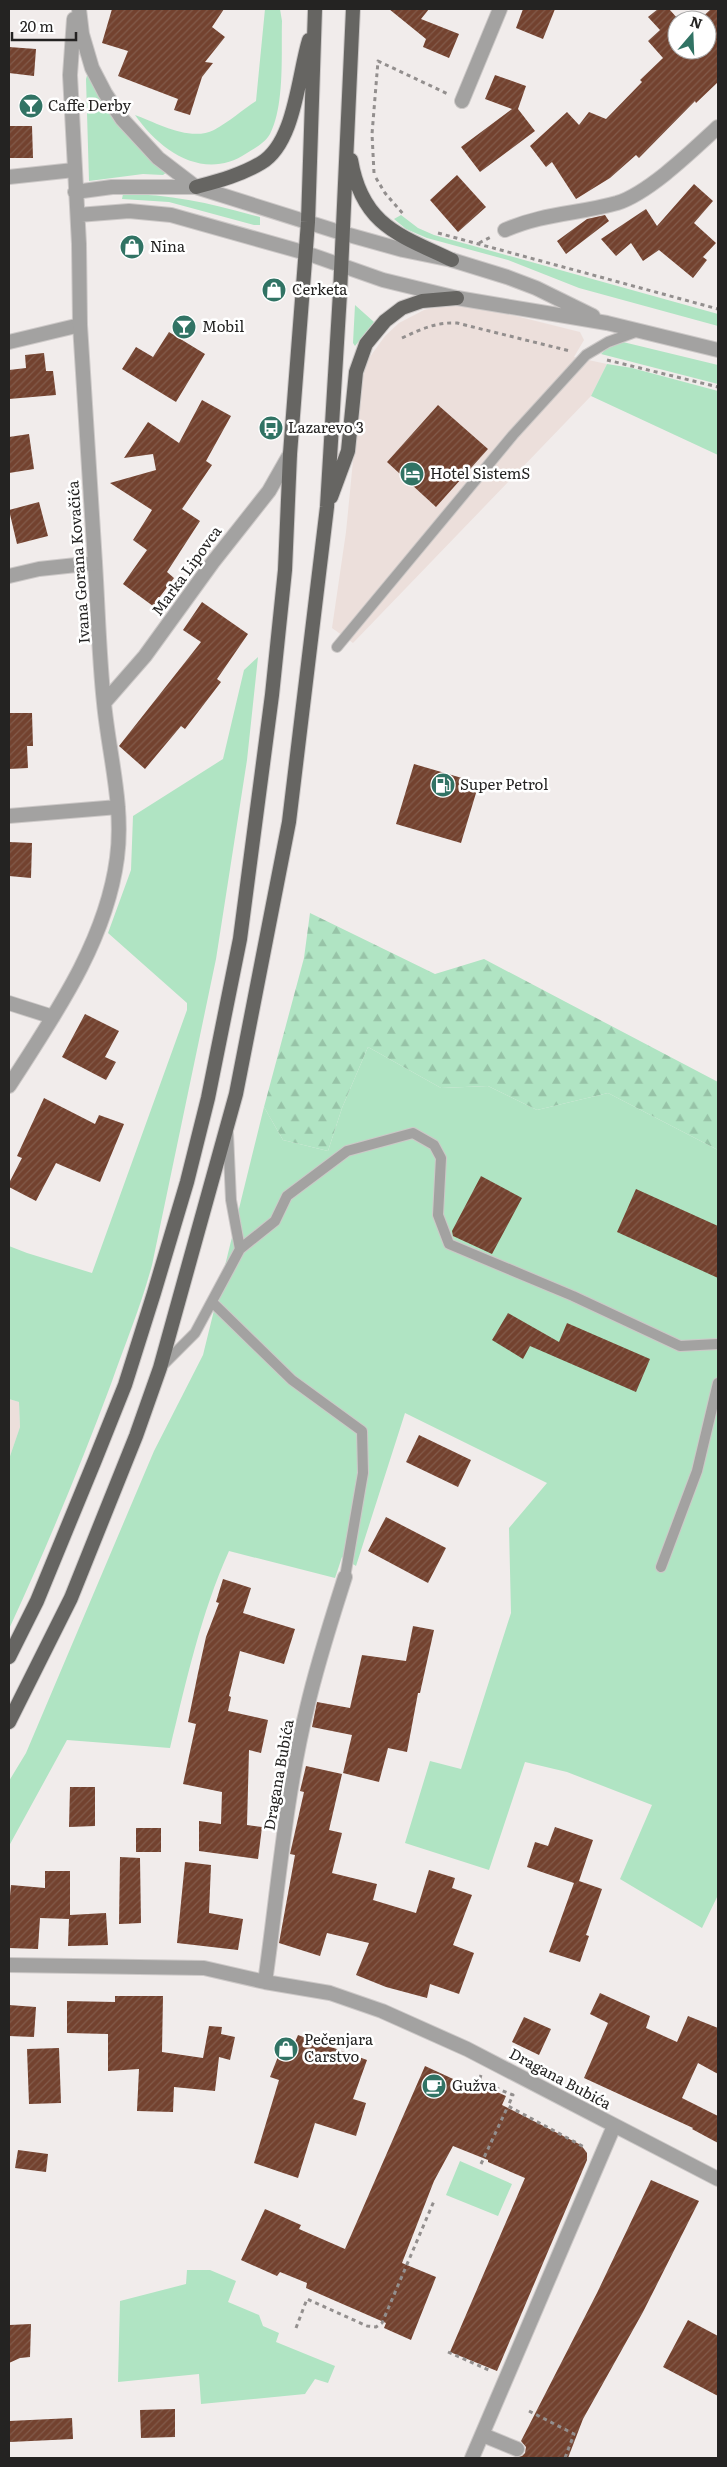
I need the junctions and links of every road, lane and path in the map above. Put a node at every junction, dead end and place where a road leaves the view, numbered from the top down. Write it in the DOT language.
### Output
graph roads {
  1 [pos="75,9"];
  2 [pos="79,9"];
  3 [pos="353,9"];
  4 [pos="500,9"];
  5 [pos="315,14"];
  6 [pos="378,61"];
  7 [pos="462,100"];
  8 [pos="718,127"];
  9 [pos="348,139"];
  10 [pos="74,170"];
  11 [pos="9,177"];
  12 [pos="196,187"];
  13 [pos="75,192"];
  14 [pos="78,215"];
  15 [pos="308,222"];
  16 [pos="504,230"];
  17 [pos="342,233"];
  18 [pos="306,253"];
  19 [pos="452,260"];
  20 [pos="340,266"];
  21 [pos="457,298"];
  22 [pos="607,323"];
  23 [pos="80,325"];
  24 [pos="639,331"];
  25 [pos="402,338"];
  26 [pos="9,342"];
  27 [pos="718,350"];
  28 [pos="586,355"];
  29 [pos="718,387"];
  30 [pos="290,454"];
  31 [pos="327,507"];
  32 [pos="95,563"];
  33 [pos="9,576"];
  34 [pos="337,647"];
  35 [pos="104,704"];
  36 [pos="118,807"];
  37 [pos="9,816"];
  38 [pos="9,1003"];
  39 [pos="53,1017"];
  40 [pos="9,1086"];
  41 [pos="227,1125"];
  42 [pos="240,1249"];
  43 [pos="212,1302"];
  44 [pos="718,1344"];
  45 [pos="160,1368"];
  46 [pos="718,1382"];
  47 [pos="661,1567"];
  48 [pos="345,1577"];
  49 [pos="9,1657"];
  50 [pos="9,1722"];
  51 [pos="9,1965"];
  52 [pos="265,1982"];
  53 [pos="484,2068"];
  54 [pos="508,2106"];
  55 [pos="614,2126"];
  56 [pos="589,2154"];
  57 [pos="482,2164"];
  58 [pos="718,2179"];
  59 [pos="434,2201"];
  60 [pos="296,2328"];
  61 [pos="448,2352"];
  62 [pos="497,2373"];
  63 [pos="529,2411"];
  64 [pos="484,2435"];
  65 [pos="517,2449"];
  66 [pos="472,2458"];
  67 [pos="565,2458"];
  1 -- 10 [label="street, Ivana Gorana Kovačića"];
  2 -- 12 [label="street"];
  3 -- 9 [label="main road"];
  4 -- 7 [label="street"];
  5 -- 12 [label="main road"];
  5 -- 15 [label="main road"];
  6 -- 7 [label="path"];
  8 -- 16 [label="street"];
  9 -- 17 [label="main road"];
  9 -- 19 [label="main road"];
  10 -- 11 [label="street"];
  10 -- 13 [label="street, Ivana Gorana Kovačića"];
  12 -- 13 [label="street"];
  12 -- 15 [label="street"];
  13 -- 14 [label="street, Ivana Gorana Kovačića"];
  14 -- 18 [label="street"];
  14 -- 23 [label="street, Ivana Gorana Kovačića"];
  15 -- 17 [label="street"];
  15 -- 18 [label="main road"];
  17 -- 19 [label="street"];
  17 -- 20 [label="main road"];
  18 -- 20 [label="street"];
  18 -- 30 [label="main road"];
  19 -- 22 [label="street"];
  20 -- 21 [label="street"];
  20 -- 31 [label="main road"];
  21 -- 22 [label="street"];
  21 -- 31 [label="main road"];
  22 -- 24 [label="street"];
  23 -- 26 [label="street"];
  23 -- 32 [label="street, Ivana Gorana Kovačića"];
  24 -- 27 [label="street"];
  24 -- 28 [label="lane"];
  25 -- 28 [label="path"];
  28 -- 29 [label="path"];
  28 -- 34 [label="lane"];
  30 -- 35 [label="street, Marka Lipovca"];
  30 -- 49 [label="main road"];
  31 -- 41 [label="main road"];
  32 -- 33 [label="street"];
  32 -- 35 [label="street, Ivana Gorana Kovačića"];
  35 -- 36 [label="street, Ivana Gorana Kovačića"];
  36 -- 37 [label="street"];
  36 -- 39 [label="street, Ivana Gorana Kovačića"];
  38 -- 39 [label="street"];
  39 -- 40 [label="street, Ivana Gorana Kovačića"];
  41 -- 42 [label="lane"];
  41 -- 45 [label="main road"];
  42 -- 43 [label="lane"];
  42 -- 44 [label="lane"];
  43 -- 45 [label="lane"];
  43 -- 48 [label="lane"];
  45 -- 50 [label="main road"];
  46 -- 47 [label="lane"];
  48 -- 52 [label="street, Dragana Bubića"];
  51 -- 52 [label="street, Dragana Bubića"];
  52 -- 55 [label="street, Dragana Bubića"];
  53 -- 54 [label="path"];
  54 -- 56 [label="path"];
  54 -- 57 [label="path"];
  55 -- 58 [label="street, Dragana Bubića"];
  55 -- 64 [label="street, Dragana Bubića"];
  59 -- 60 [label="path"];
  61 -- 62 [label="path"];
  63 -- 67 [label="path"];
  64 -- 65 [label="street"];
  64 -- 66 [label="street, Dragana Bubića"];
}
